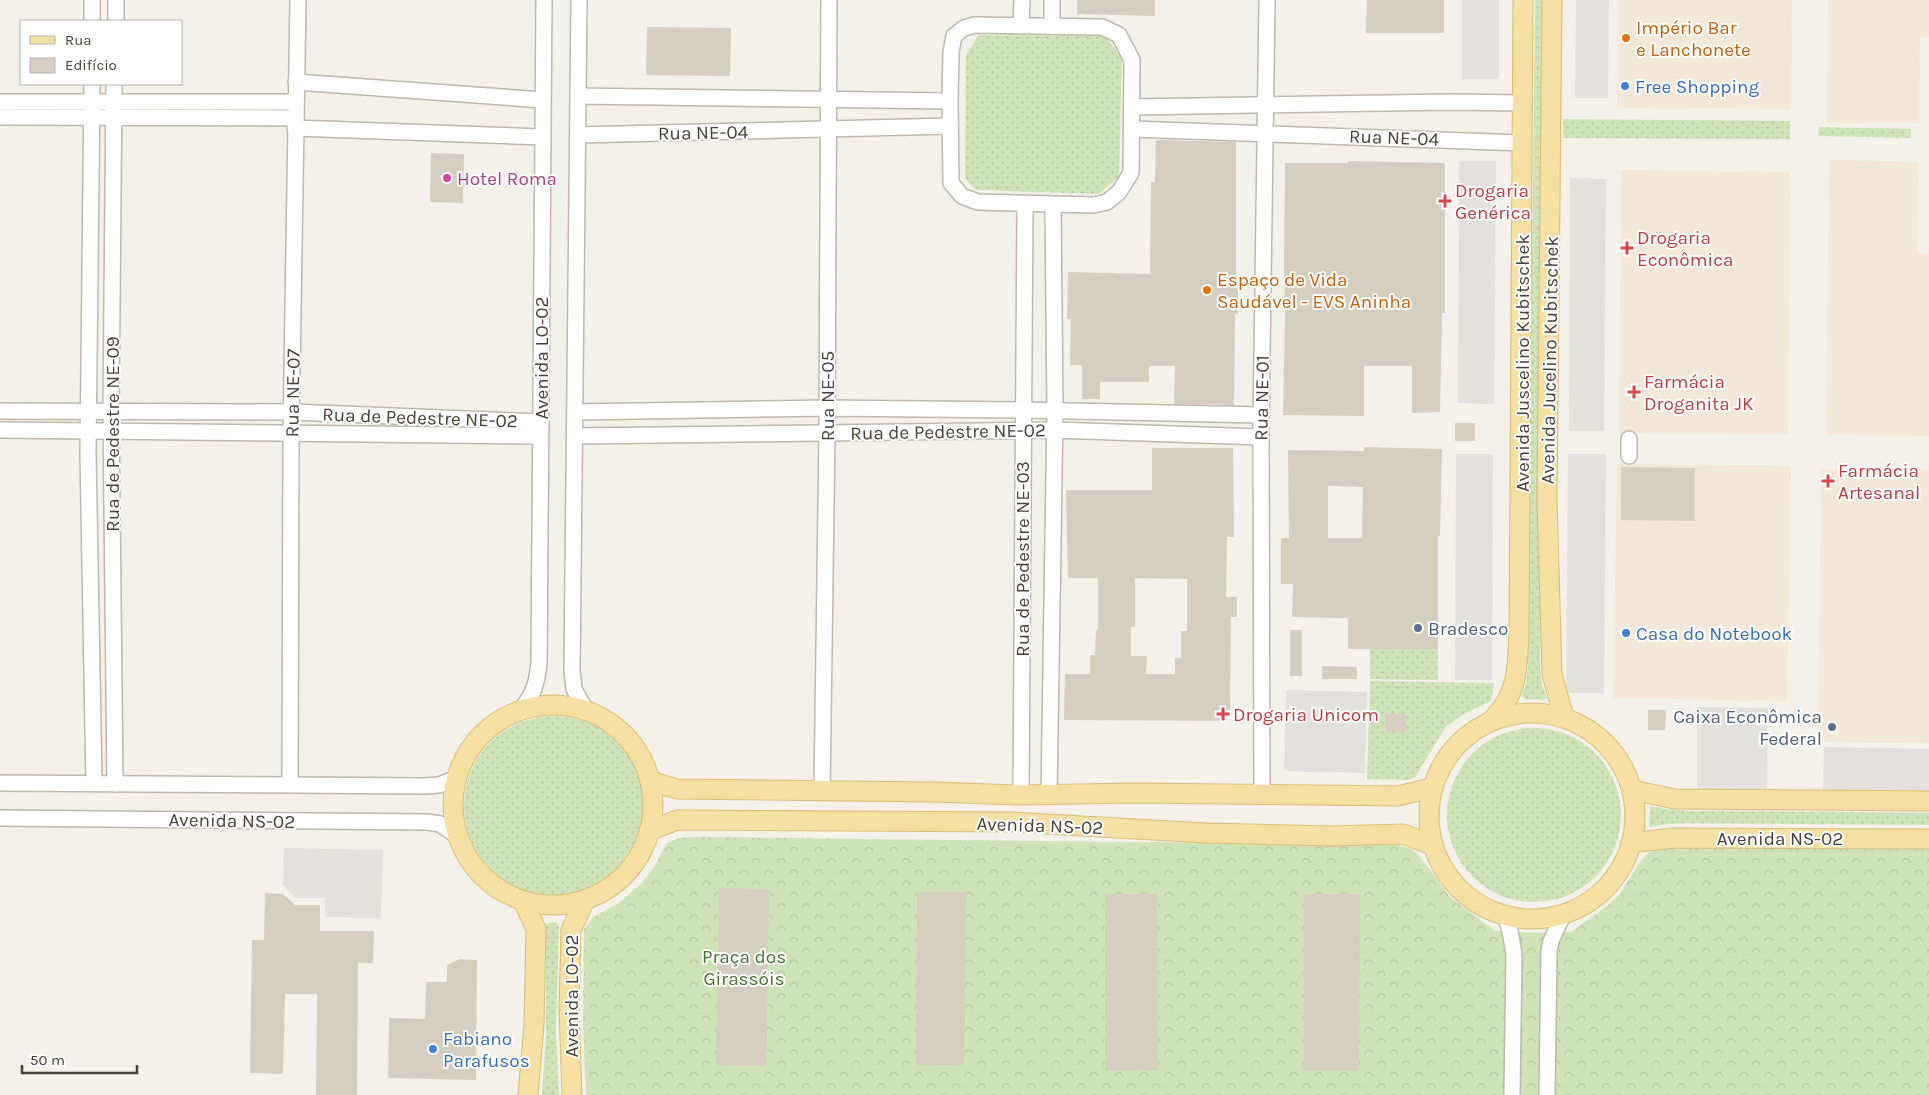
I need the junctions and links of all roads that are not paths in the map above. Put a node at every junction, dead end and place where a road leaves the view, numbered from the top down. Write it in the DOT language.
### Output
graph roads {
  1 [pos="92,0"];
  2 [pos="116,0"];
  3 [pos="298,0"];
  4 [pos="544,0"];
  5 [pos="579,0"];
  6 [pos="829,0"];
  7 [pos="1022,0"];
  8 [pos="1052,0"];
  9 [pos="1267,0"];
  10 [pos="1523,0"];
  11 [pos="1552,0"];
  12 [pos="92,20"];
  13 [pos="116,20"];
  14 [pos="1021,26"];
  15 [pos="1052,26"];
  16 [pos="296,82"];
  17 [pos="92,85"];
  18 [pos="114,85"];
  19 [pos="578,96"];
  20 [pos="543,100"];
  21 [pos="828,100"];
  22 [pos="950,101"];
  23 [pos="0,102"];
  24 [pos="296,102"];
  25 [pos="1524,103"];
  26 [pos="1266,106"];
  27 [pos="1132,107"];
  28 [pos="92,110"];
  29 [pos="114,110"];
  30 [pos="0,118"];
  31 [pos="295,123"];
  32 [pos="950,126"];
  33 [pos="828,129"];
  34 [pos="1132,129"];
  35 [pos="1265,133"];
  36 [pos="578,135"];
  37 [pos="543,137"];
  38 [pos="1523,142"];
  39 [pos="1025,204"];
  40 [pos="1053,205"];
  41 [pos="827,408"];
  42 [pos="1023,410"];
  43 [pos="0,411"];
  44 [pos="88,412"];
  45 [pos="111,412"];
  46 [pos="292,412"];
  47 [pos="575,412"];
  48 [pos="1055,412"];
  49 [pos="1261,415"];
  50 [pos="540,429"];
  51 [pos="0,430"];
  52 [pos="1023,430"];
  53 [pos="1054,430"];
  54 [pos="88,431"];
  55 [pos="112,431"];
  56 [pos="827,432"];
  57 [pos="291,434"];
  58 [pos="575,436"];
  59 [pos="1261,436"];
  60 [pos="1629,440"];
  61 [pos="1629,456"];
  62 [pos="520,710"];
  63 [pos="585,710"];
  64 [pos="1494,718"];
  65 [pos="1564,718"];
  66 [pos="457,778"];
  67 [pos="650,781"];
  68 [pos="0,783"];
  69 [pos="94,784"];
  70 [pos="115,784"];
  71 [pos="290,785"];
  72 [pos="1431,788"];
  73 [pos="1632,790"];
  74 [pos="822,792"];
  75 [pos="1021,795"];
  76 [pos="1049,795"];
  77 [pos="1262,796"];
  78 [pos="1929,801"];
  79 [pos="0,818"];
  80 [pos="649,831"];
  81 [pos="459,837"];
  82 [pos="1929,840"];
  83 [pos="1631,843"];
  84 [pos="1432,845"];
  85 [pos="523,900"];
  86 [pos="585,900"];
  87 [pos="1504,915"];
  88 [pos="1562,917"];
  89 [pos="528,1095"];
  90 [pos="572,1095"];
  91 [pos="1512,1095"];
  92 [pos="1547,1095"];
  1 -- 12 [label="street"];
  2 -- 13 [label="street"];
  3 -- 16 [label="street, Rua NE-07"];
  4 -- 20 [label="street, Avenida LO-02"];
  5 -- 19 [label="street, Avenida LO-02"];
  6 -- 21 [label="street, Rua NE-05"];
  7 -- 14 [label="street"];
  8 -- 15 [label="street"];
  9 -- 26 [label="street, Rua NE-01"];
  10 -- 25 [label="main road, Avenida Juscelino Kubitschek"];
  11 -- 65 [label="main road, Avenida Jucelino Kubitschek"];
  14 -- 15 [label="street"];
  14 -- 22 [label="street"];
  15 -- 27 [label="street"];
  16 -- 20 [label="street"];
  16 -- 24 [label="street, Rua NE-07"];
  17 -- 28 [label="street, Rua de Pedestre NE-09"];
  18 -- 29 [label="street, Rua de Pedestre NE-09"];
  19 -- 21 [label="street, Rua NE-04"];
  19 -- 36 [label="street, Avenida LO-02"];
  20 -- 37 [label="street, Avenida LO-02"];
  21 -- 22 [label="street, Rua NE-04"];
  21 -- 33 [label="street, Rua NE-05"];
  22 -- 32 [label="street"];
  23 -- 28 [label="street"];
  24 -- 29 [label="street"];
  24 -- 31 [label="street, Rua NE-07"];
  25 -- 26 [label="street, Rua NE-04"];
  25 -- 38 [label="main road, Avenida Juscelino Kubitschek"];
  26 -- 27 [label="street, Rua NE-04"];
  26 -- 35 [label="street, Rua NE-01"];
  27 -- 34 [label="street"];
  28 -- 29 [label="street"];
  28 -- 30 [label="street"];
  28 -- 44 [label="street, Rua de Pedestre NE-09"];
  29 -- 31 [label="street"];
  29 -- 45 [label="street, Rua de Pedestre NE-09"];
  31 -- 37 [label="street"];
  31 -- 46 [label="street, Rua NE-07"];
  32 -- 33 [label="street, Rua NE-04"];
  32 -- 39 [label="street"];
  33 -- 36 [label="street, Rua NE-04"];
  33 -- 41 [label="street, Rua NE-05"];
  34 -- 35 [label="street, Rua NE-04"];
  34 -- 40 [label="street"];
  35 -- 38 [label="street, Rua NE-04"];
  35 -- 49 [label="street, Rua NE-01"];
  36 -- 47 [label="street, Avenida LO-02"];
  37 -- 50 [label="street, Avenida LO-02"];
  38 -- 64 [label="main road, Avenida Juscelino Kubitschek"];
  39 -- 40 [label="street"];
  39 -- 42 [label="street, Rua de Pedestre NE-03"];
  40 -- 48 [label="street, Rua de Pedestre NE-03"];
  41 -- 42 [label="street, Rua de Pedestre NE-02"];
  41 -- 47 [label="street, Rua de Pedestre NE-02"];
  41 -- 56 [label="street, Rua NE-05"];
  42 -- 48 [label="street, Rua de Pedestre NE-02"];
  42 -- 52 [label="street, Rua de Pedestre NE-03"];
  43 -- 44 [label="street, Rua de Pedestre NE-02"];
  44 -- 45 [label="street, Rua de Pedestre NE-02"];
  44 -- 54 [label="street, Rua de Pedestre NE-09"];
  45 -- 46 [label="street, Rua de Pedestre NE-02"];
  45 -- 55 [label="street, Rua de Pedestre NE-09"];
  46 -- 50 [label="street, Rua de Pedestre NE-02"];
  46 -- 57 [label="street, Rua NE-07"];
  47 -- 58 [label="street, Avenida LO-02"];
  48 -- 49 [label="street, Rua de Pedestre NE-02"];
  48 -- 53 [label="street, Rua de Pedestre NE-03"];
  49 -- 59 [label="street, Rua NE-01"];
  50 -- 57 [label="street, Rua de Pedestre NE-02"];
  50 -- 62 [label="street, Avenida LO-02"];
  51 -- 54 [label="street, Rua de Pedestre NE-02"];
  52 -- 53 [label="street, Rua de Pedestre NE-02"];
  52 -- 56 [label="street, Rua de Pedestre NE-02"];
  52 -- 75 [label="street, Rua de Pedestre NE-03"];
  53 -- 59 [label="street, Rua de Pedestre NE-02"];
  53 -- 76 [label="street, Rua de Pedestre NE-03"];
  54 -- 55 [label="street, Rua de Pedestre NE-02"];
  54 -- 69 [label="street, Rua de Pedestre NE-09"];
  55 -- 57 [label="street, Rua de Pedestre NE-02"];
  55 -- 70 [label="street, Rua de Pedestre NE-09"];
  56 -- 58 [label="street, Rua de Pedestre NE-02"];
  56 -- 74 [label="street, Rua NE-05"];
  57 -- 71 [label="street, Rua NE-07"];
  58 -- 63 [label="street, Avenida LO-02"];
  59 -- 77 [label="street, Rua NE-01"];
  60 -- 61 [label="street"];
  62 -- 63 [label="main road"];
  62 -- 66 [label="main road"];
  63 -- 67 [label="main road"];
  64 -- 65 [label="main road"];
  64 -- 72 [label="main road"];
  65 -- 73 [label="main road"];
  66 -- 71 [label="street, Avenida NS-02"];
  66 -- 81 [label="main road"];
  67 -- 74 [label="main road, Avenida NS-02"];
  67 -- 80 [label="main road"];
  68 -- 69 [label="street, Avenida NS-02"];
  69 -- 70 [label="street, Avenida NS-02"];
  70 -- 71 [label="street, Avenida NS-02"];
  72 -- 77 [label="main road, Avenida NS-02"];
  72 -- 84 [label="main road"];
  73 -- 78 [label="main road, Avenida NS-02"];
  73 -- 83 [label="main road"];
  74 -- 75 [label="main road, Avenida NS-02"];
  75 -- 76 [label="main road, Avenida NS-02"];
  76 -- 77 [label="main road, Avenida NS-02"];
  79 -- 81 [label="street, Avenida NS-02"];
  80 -- 84 [label="main road, Avenida NS-02"];
  80 -- 86 [label="main road"];
  81 -- 85 [label="main road"];
  82 -- 83 [label="main road, Avenida NS-02"];
  83 -- 88 [label="main road"];
  84 -- 87 [label="main road"];
  85 -- 86 [label="main road"];
  85 -- 89 [label="main road, Avenida LO-02"];
  86 -- 90 [label="main road, Avenida LO-02"];
  87 -- 88 [label="main road"];
  87 -- 91 [label="street"];
  88 -- 92 [label="street"];
}
